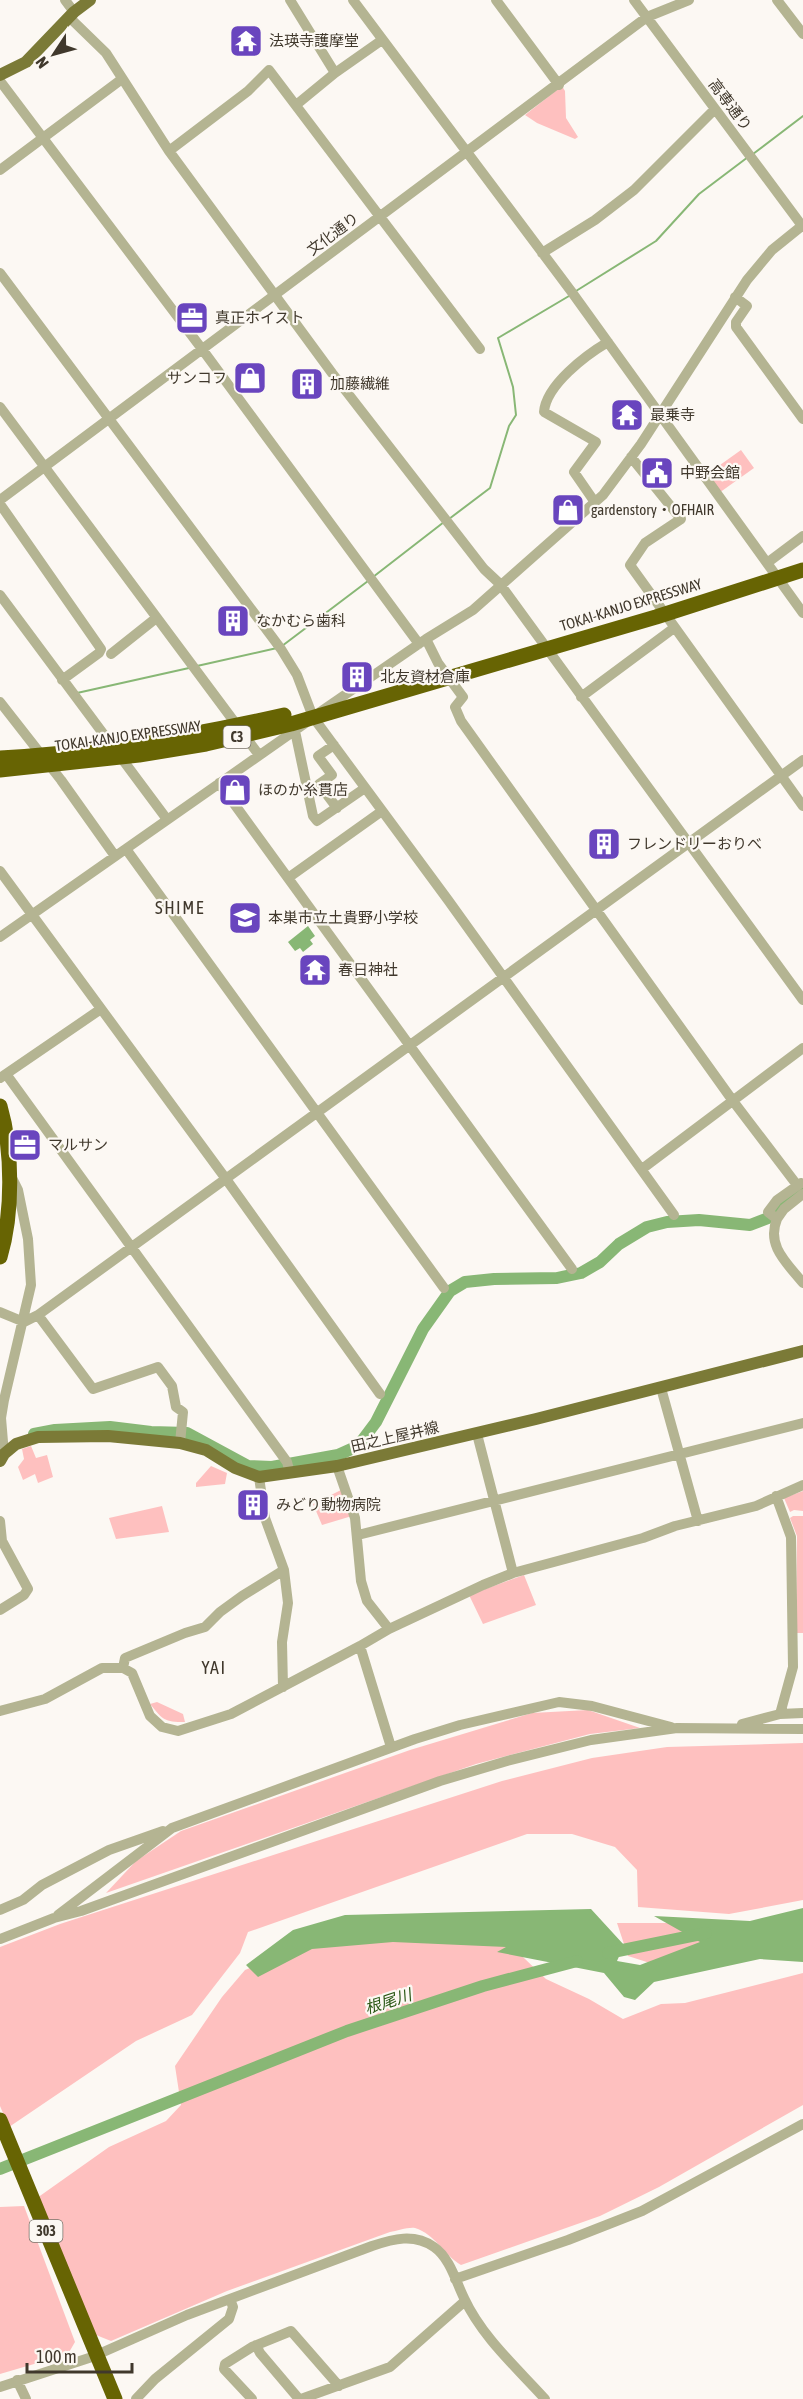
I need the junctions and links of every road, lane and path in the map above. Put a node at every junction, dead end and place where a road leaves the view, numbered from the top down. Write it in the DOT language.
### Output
graph roads {
  1 [pos="65,0"];
  2 [pos="90,0"];
  3 [pos="290,0"];
  4 [pos="353,0"];
  5 [pos="496,0"];
  6 [pos="634,0"];
  7 [pos="689,0"];
  8 [pos="777,0"];
  9 [pos="72,15"];
  10 [pos="647,17"];
  11 [pos="803,34"];
  12 [pos="382,40"];
  13 [pos="336,73"];
  14 [pos="0,75"];
  15 [pos="122,79"];
  16 [pos="0,81"];
  17 [pos="559,84"];
  18 [pos="296,105"];
  19 [pos="715,109"];
  20 [pos="42,139"];
  21 [pos="169,151"];
  22 [pos="468,152"];
  23 [pos="0,170"];
  24 [pos="381,217"];
  25 [pos="803,226"];
  26 [pos="542,253"];
  27 [pos="0,273"];
  28 [pos="276,295"];
  29 [pos="735,297"];
  30 [pos="608,342"];
  31 [pos="202,349"];
  32 [pos="480,349"];
  33 [pos="0,407"];
  34 [pos="659,416"];
  35 [pos="109,419"];
  36 [pos="803,419"];
  37 [pos="631,457"];
  38 [pos="45,467"];
  39 [pos="594,501"];
  40 [pos="0,502"];
  41 [pos="803,536"];
  42 [pos="767,563"];
  43 [pos="803,570"];
  44 [pos="500,584"];
  45 [pos="0,595"];
  46 [pos="803,613"];
  47 [pos="155,619"];
  48 [pos="674,628"];
  49 [pos="422,642"];
  50 [pos="111,654"];
  51 [pos="468,672"];
  52 [pos="62,680"];
  53 [pos="582,696"];
  54 [pos="0,702"];
  55 [pos="313,717"];
  56 [pos="295,731"];
  57 [pos="334,745"];
  58 [pos="259,755"];
  59 [pos="0,758"];
  60 [pos="803,760"];
  61 [pos="0,770"];
  62 [pos="781,776"];
  63 [pos="219,783"];
  64 [pos="365,788"];
  65 [pos="803,806"];
  66 [pos="337,808"];
  67 [pos="382,811"];
  68 [pos="166,818"];
  69 [pos="688,844"];
  70 [pos="126,849"];
  71 [pos="115,856"];
  72 [pos="0,871"];
  73 [pos="288,878"];
  74 [pos="595,909"];
  75 [pos="32,914"];
  76 [pos="0,937"];
  77 [pos="502,977"];
  78 [pos="803,1000"];
  79 [pos="101,1009"];
  80 [pos="409,1045"];
  81 [pos="803,1048"];
  82 [pos="3,1076"];
  83 [pos="734,1101"];
  84 [pos="0,1106"];
  85 [pos="316,1112"];
  86 [pos="642,1169"];
  87 [pos="9,1173"];
  88 [pos="226,1179"];
  89 [pos="801,1187"];
  90 [pos="674,1215"];
  91 [pos="132,1247"];
  92 [pos="0,1257"];
  93 [pos="572,1269"];
  94 [pos="803,1283"];
  95 [pos="444,1288"];
  96 [pos="0,1312"];
  97 [pos="38,1316"];
  98 [pos="24,1322"];
  99 [pos="803,1351"];
  100 [pos="661,1388"];
  101 [pos="380,1394"];
  102 [pos="803,1423"];
  103 [pos="477,1434"];
  104 [pos="181,1438"];
  105 [pos="680,1454"];
  106 [pos="2,1457"];
  107 [pos="337,1466"];
  108 [pos="290,1473"];
  109 [pos="259,1477"];
  110 [pos="803,1485"];
  111 [pos="777,1496"];
  112 [pos="494,1501"];
  113 [pos="0,1521"];
  114 [pos="699,1521"];
  115 [pos="358,1535"];
  116 [pos="284,1570"];
  117 [pos="513,1573"];
  118 [pos="0,1610"];
  119 [pos="389,1629"];
  120 [pos="360,1646"];
  121 [pos="123,1668"];
  122 [pos="283,1687"];
  123 [pos="0,1711"];
  124 [pos="803,1713"];
  125 [pos="780,1714"];
  126 [pos="730,1727"];
  127 [pos="677,1728"];
  128 [pos="803,1729"];
  129 [pos="392,1748"];
  130 [pos="172,1828"];
  131 [pos="0,1910"];
  132 [pos="54,1918"];
  133 [pos="0,1940"];
  134 [pos="0,2120"];
  135 [pos="803,2124"];
  136 [pos="0,2138"];
  137 [pos="455,2279"];
  138 [pos="230,2299"];
  139 [pos="465,2301"];
  140 [pos="256,2345"];
  141 [pos="92,2350"];
  142 [pos="16,2380"];
  143 [pos="339,2386"];
  144 [pos="0,2387"];
  145 [pos="26,2399"];
  146 [pos="108,2399"];
  147 [pos="115,2399"];
  148 [pos="136,2399"];
  149 [pos="252,2399"];
  150 [pos="300,2399"];
  151 [pos="545,2399"];
  1 -- 9 [label="street"];
  2 -- 9 [label="main road"];
  3 -- 13 [label="street"];
  4 -- 12 [label="street"];
  5 -- 17 [label="street"];
  6 -- 10 [label="street, 高専通り"];
  7 -- 10 [label="street, 文化通り"];
  8 -- 11 [label="street"];
  9 -- 14 [label="main road"];
  9 -- 15 [label="street"];
  10 -- 17 [label="street, 文化通り"];
  10 -- 19 [label="street, 高専通り"];
  12 -- 13 [label="street"];
  12 -- 22 [label="street"];
  13 -- 18 [label="street"];
  15 -- 20 [label="street"];
  15 -- 21 [label="street"];
  16 -- 20 [label="street"];
  17 -- 22 [label="street, 文化通り"];
  18 -- 21 [label="street"];
  18 -- 24 [label="street"];
  19 -- 25 [label="street, 高専通り"];
  19 -- 26 [label="street"];
  20 -- 23 [label="street"];
  20 -- 31 [label="street"];
  21 -- 28 [label="street"];
  22 -- 24 [label="street, 文化通り"];
  22 -- 26 [label="street"];
  24 -- 28 [label="street, 文化通り"];
  24 -- 32 [label="street"];
  25 -- 29 [label="street"];
  26 -- 30 [label="street"];
  27 -- 35 [label="street"];
  28 -- 31 [label="street, 文化通り"];
  28 -- 44 [label="street"];
  29 -- 34 [label="street"];
  29 -- 36 [label="street"];
  30 -- 34 [label="street"];
  30 -- 39 [label="street"];
  31 -- 35 [label="street, 文化通り"];
  31 -- 49 [label="street"];
  33 -- 38 [label="street"];
  34 -- 37 [label="street"];
  34 -- 42 [label="street"];
  35 -- 38 [label="street, 文化通り"];
  35 -- 55 [label="street"];
  37 -- 39 [label="street"];
  37 -- 48 [label="street"];
  38 -- 40 [label="street, 文化通り"];
  38 -- 47 [label="street"];
  39 -- 44 [label="street"];
  40 -- 52 [label="street"];
  41 -- 42 [label="street"];
  42 -- 46 [label="street"];
  43 -- 51 [label="highway, TOKAI-KANJO EXPRESSWAY / C3, bridge"];
  44 -- 49 [label="street"];
  44 -- 53 [label="street"];
  45 -- 52 [label="street"];
  47 -- 50 [label="street"];
  47 -- 58 [label="street"];
  48 -- 53 [label="street"];
  48 -- 62 [label="street"];
  49 -- 55 [label="street"];
  49 -- 74 [label="street"];
  51 -- 59 [label="highway, TOKAI-KANJO EXPRESSWAY / C3, bridge"];
  51 -- 61 [label="highway, TOKAI-KANJO EXPRESSWAY / C3, bridge"];
  52 -- 68 [label="street"];
  53 -- 69 [label="street"];
  54 -- 71 [label="street"];
  55 -- 56 [label="street"];
  55 -- 57 [label="street"];
  56 -- 58 [label="street"];
  56 -- 66 [label="street"];
  57 -- 64 [label="street"];
  57 -- 66 [label="street"];
  58 -- 63 [label="street"];
  60 -- 62 [label="street"];
  62 -- 65 [label="street"];
  62 -- 69 [label="street"];
  63 -- 68 [label="street"];
  63 -- 73 [label="street"];
  64 -- 66 [label="street"];
  64 -- 67 [label="street"];
  67 -- 73 [label="street"];
  67 -- 77 [label="street"];
  68 -- 70 [label="street"];
  69 -- 74 [label="street"];
  69 -- 78 [label="street"];
  70 -- 71 [label="street"];
  70 -- 85 [label="street"];
  71 -- 75 [label="street"];
  72 -- 75 [label="street"];
  73 -- 80 [label="street"];
  74 -- 77 [label="street"];
  74 -- 83 [label="street"];
  75 -- 76 [label="street"];
  75 -- 79 [label="street"];
  77 -- 80 [label="street"];
  77 -- 86 [label="street"];
  79 -- 82 [label="street"];
  79 -- 88 [label="street"];
  80 -- 85 [label="street"];
  80 -- 93 [label="street"];
  81 -- 83 [label="street"];
  82 -- 91 [label="street"];
  83 -- 86 [label="street"];
  83 -- 89 [label="street"];
  84 -- 87 [label="highway"];
  85 -- 88 [label="street"];
  85 -- 95 [label="street"];
  86 -- 90 [label="street"];
  87 -- 92 [label="highway"];
  87 -- 98 [label="street"];
  88 -- 91 [label="street"];
  88 -- 101 [label="street"];
  89 -- 94 [label="street"];
  91 -- 97 [label="street"];
  91 -- 108 [label="street"];
  96 -- 98 [label="street"];
  97 -- 98 [label="street"];
  97 -- 104 [label="street"];
  98 -- 106 [label="street"];
  99 -- 100 [label="main road, 田之上屋井線"];
  100 -- 103 [label="main road, 田之上屋井線"];
  100 -- 105 [label="street"];
  102 -- 105 [label="street"];
  103 -- 107 [label="main road, 田之上屋井線"];
  103 -- 112 [label="street"];
  104 -- 106 [label="main road, 田之上屋井線"];
  104 -- 109 [label="main road, 田之上屋井線"];
  105 -- 112 [label="street"];
  105 -- 114 [label="street"];
  107 -- 108 [label="main road, 田之上屋井線"];
  107 -- 115 [label="street"];
  108 -- 109 [label="main road, 田之上屋井線"];
  109 -- 116 [label="street"];
  110 -- 111 [label="street"];
  111 -- 114 [label="street"];
  111 -- 125 [label="street"];
  112 -- 115 [label="street"];
  112 -- 117 [label="street"];
  113 -- 118 [label="street"];
  114 -- 117 [label="street"];
  115 -- 119 [label="street"];
  116 -- 121 [label="street"];
  116 -- 122 [label="street"];
  117 -- 119 [label="street"];
  119 -- 120 [label="street"];
  120 -- 122 [label="street"];
  120 -- 129 [label="street"];
  121 -- 122 [label="street"];
  121 -- 123 [label="street"];
  124 -- 125 [label="street"];
  125 -- 126 [label="street"];
  126 -- 127 [label="street"];
  126 -- 128 [label="street"];
  127 -- 129 [label="street"];
  127 -- 132 [label="street"];
  129 -- 130 [label="street"];
  130 -- 131 [label="street"];
  130 -- 132 [label="street"];
  132 -- 133 [label="street"];
  134 -- 141 [label="highway, 303"];
  135 -- 137 [label="street"];
  136 -- 141 [label="highway, 303"];
  137 -- 138 [label="street"];
  137 -- 139 [label="street"];
  138 -- 141 [label="street"];
  138 -- 148 [label="street"];
  139 -- 143 [label="street"];
  139 -- 151 [label="street"];
  140 -- 143 [label="street"];
  140 -- 149 [label="street"];
  140 -- 150 [label="street"];
  141 -- 142 [label="street"];
  141 -- 146 [label="highway, 303"];
  141 -- 147 [label="highway, 303"];
  142 -- 144 [label="street"];
  142 -- 145 [label="street"];
  143 -- 150 [label="street"];
}
